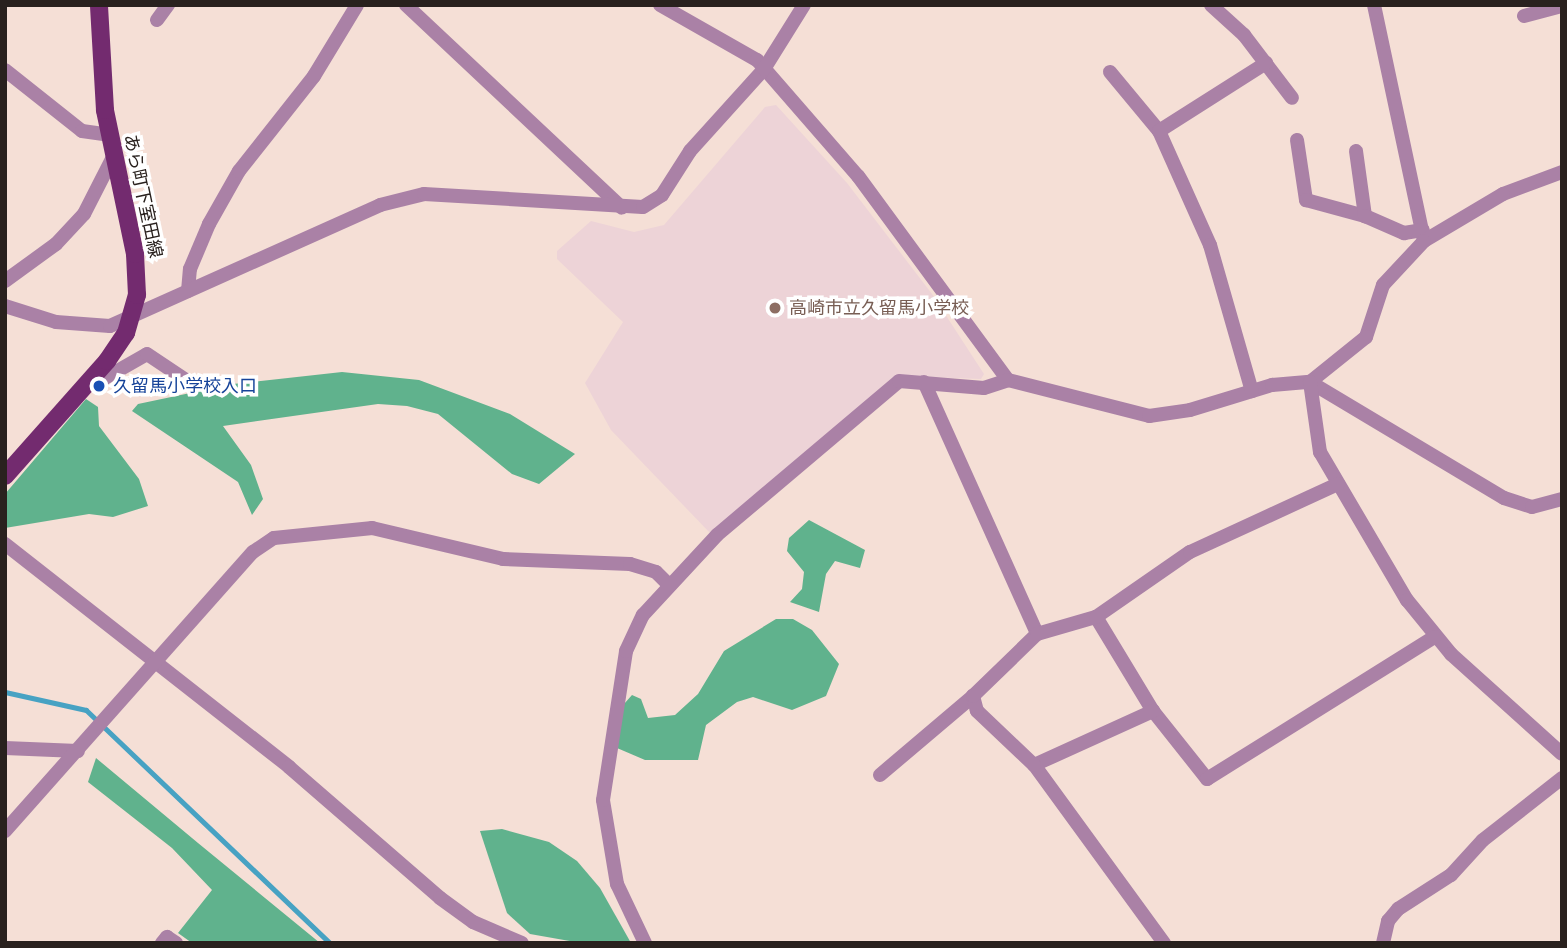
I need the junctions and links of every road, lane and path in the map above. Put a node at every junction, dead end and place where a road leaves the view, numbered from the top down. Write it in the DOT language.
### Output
graph roads {
  1 [pos="99,5"];
  2 [pos="169,5"];
  3 [pos="357,5"];
  4 [pos="406,5"];
  5 [pos="660,5"];
  6 [pos="804,5"];
  7 [pos="1374,5"];
  8 [pos="1562,6"];
  9 [pos="1220,8"];
  10 [pos="1524,16"];
  11 [pos="157,20"];
  12 [pos="1266,63"];
  13 [pos="764,69"];
  14 [pos="5,70"];
  15 [pos="1110,72"];
  16 [pos="1292,98"];
  17 [pos="1159,131"];
  18 [pos="109,135"];
  19 [pos="1297,140"];
  20 [pos="1356,151"];
  21 [pos="112,159"];
  22 [pos="1562,172"];
  23 [pos="622,208"];
  24 [pos="1364,216"];
  25 [pos="1423,235"];
  26 [pos="5,281"];
  27 [pos="188,290"];
  28 [pos="5,306"];
  29 [pos="132,316"];
  30 [pos="96,375"];
  31 [pos="1008,380"];
  32 [pos="923,382"];
  33 [pos="1310,382"];
  34 [pos="192,384"];
  35 [pos="1252,391"];
  36 [pos="5,476"];
  37 [pos="1338,484"];
  38 [pos="1562,499"];
  39 [pos="5,544"];
  40 [pos="667,583"];
  41 [pos="1096,617"];
  42 [pos="1037,634"];
  43 [pos="1434,636"];
  44 [pos="155,661"];
  45 [pos="973,695"];
  46 [pos="1153,710"];
  47 [pos="5,748"];
  48 [pos="78,751"];
  49 [pos="1562,754"];
  50 [pos="1034,765"];
  51 [pos="880,775"];
  52 [pos="1562,778"];
  53 [pos="5,831"];
  54 [pos="162,943"];
  55 [pos="176,943"];
  56 [pos="522,943"];
  57 [pos="645,943"];
  58 [pos="1164,943"];
  59 [pos="1383,943"];
  1 -- 18 [label="main road, あら町下室田線"];
  2 -- 11 [label="street"];
  3 -- 27 [label="street"];
  4 -- 23 [label="street"];
  5 -- 13 [label="street"];
  6 -- 13 [label="street"];
  7 -- 25 [label="street"];
  8 -- 10 [label="street"];
  9 -- 12 [label="street"];
  12 -- 16 [label="street"];
  12 -- 17 [label="street"];
  13 -- 23 [label="street"];
  13 -- 31 [label="street"];
  14 -- 18 [label="street"];
  15 -- 17 [label="street"];
  17 -- 35 [label="street"];
  18 -- 21 [label="main road, あら町下室田線"];
  19 -- 24 [label="street"];
  20 -- 24 [label="street"];
  21 -- 26 [label="street"];
  21 -- 29 [label="main road, あら町下室田線"];
  22 -- 25 [label="street"];
  23 -- 27 [label="street"];
  24 -- 25 [label="street"];
  25 -- 33 [label="street"];
  27 -- 29 [label="street"];
  28 -- 29 [label="street"];
  29 -- 30 [label="main road, あら町下室田線"];
  30 -- 34 [label="street"];
  30 -- 36 [label="main road, あら町下室田線"];
  31 -- 32 [label="street"];
  31 -- 35 [label="street"];
  32 -- 40 [label="street"];
  32 -- 42 [label="street"];
  33 -- 35 [label="street"];
  33 -- 37 [label="street"];
  33 -- 38 [label="street"];
  37 -- 41 [label="street"];
  37 -- 43 [label="street"];
  39 -- 44 [label="street"];
  40 -- 44 [label="street"];
  40 -- 57 [label="street"];
  41 -- 42 [label="street"];
  41 -- 46 [label="street"];
  42 -- 45 [label="street"];
  43 -- 46 [label="street"];
  43 -- 49 [label="street"];
  44 -- 48 [label="street"];
  44 -- 56 [label="street"];
  45 -- 50 [label="street"];
  45 -- 51 [label="street"];
  46 -- 50 [label="street"];
  47 -- 48 [label="street"];
  48 -- 53 [label="street"];
  50 -- 58 [label="street"];
  52 -- 59 [label="street"];
  54 -- 55 [label="street"];
}
